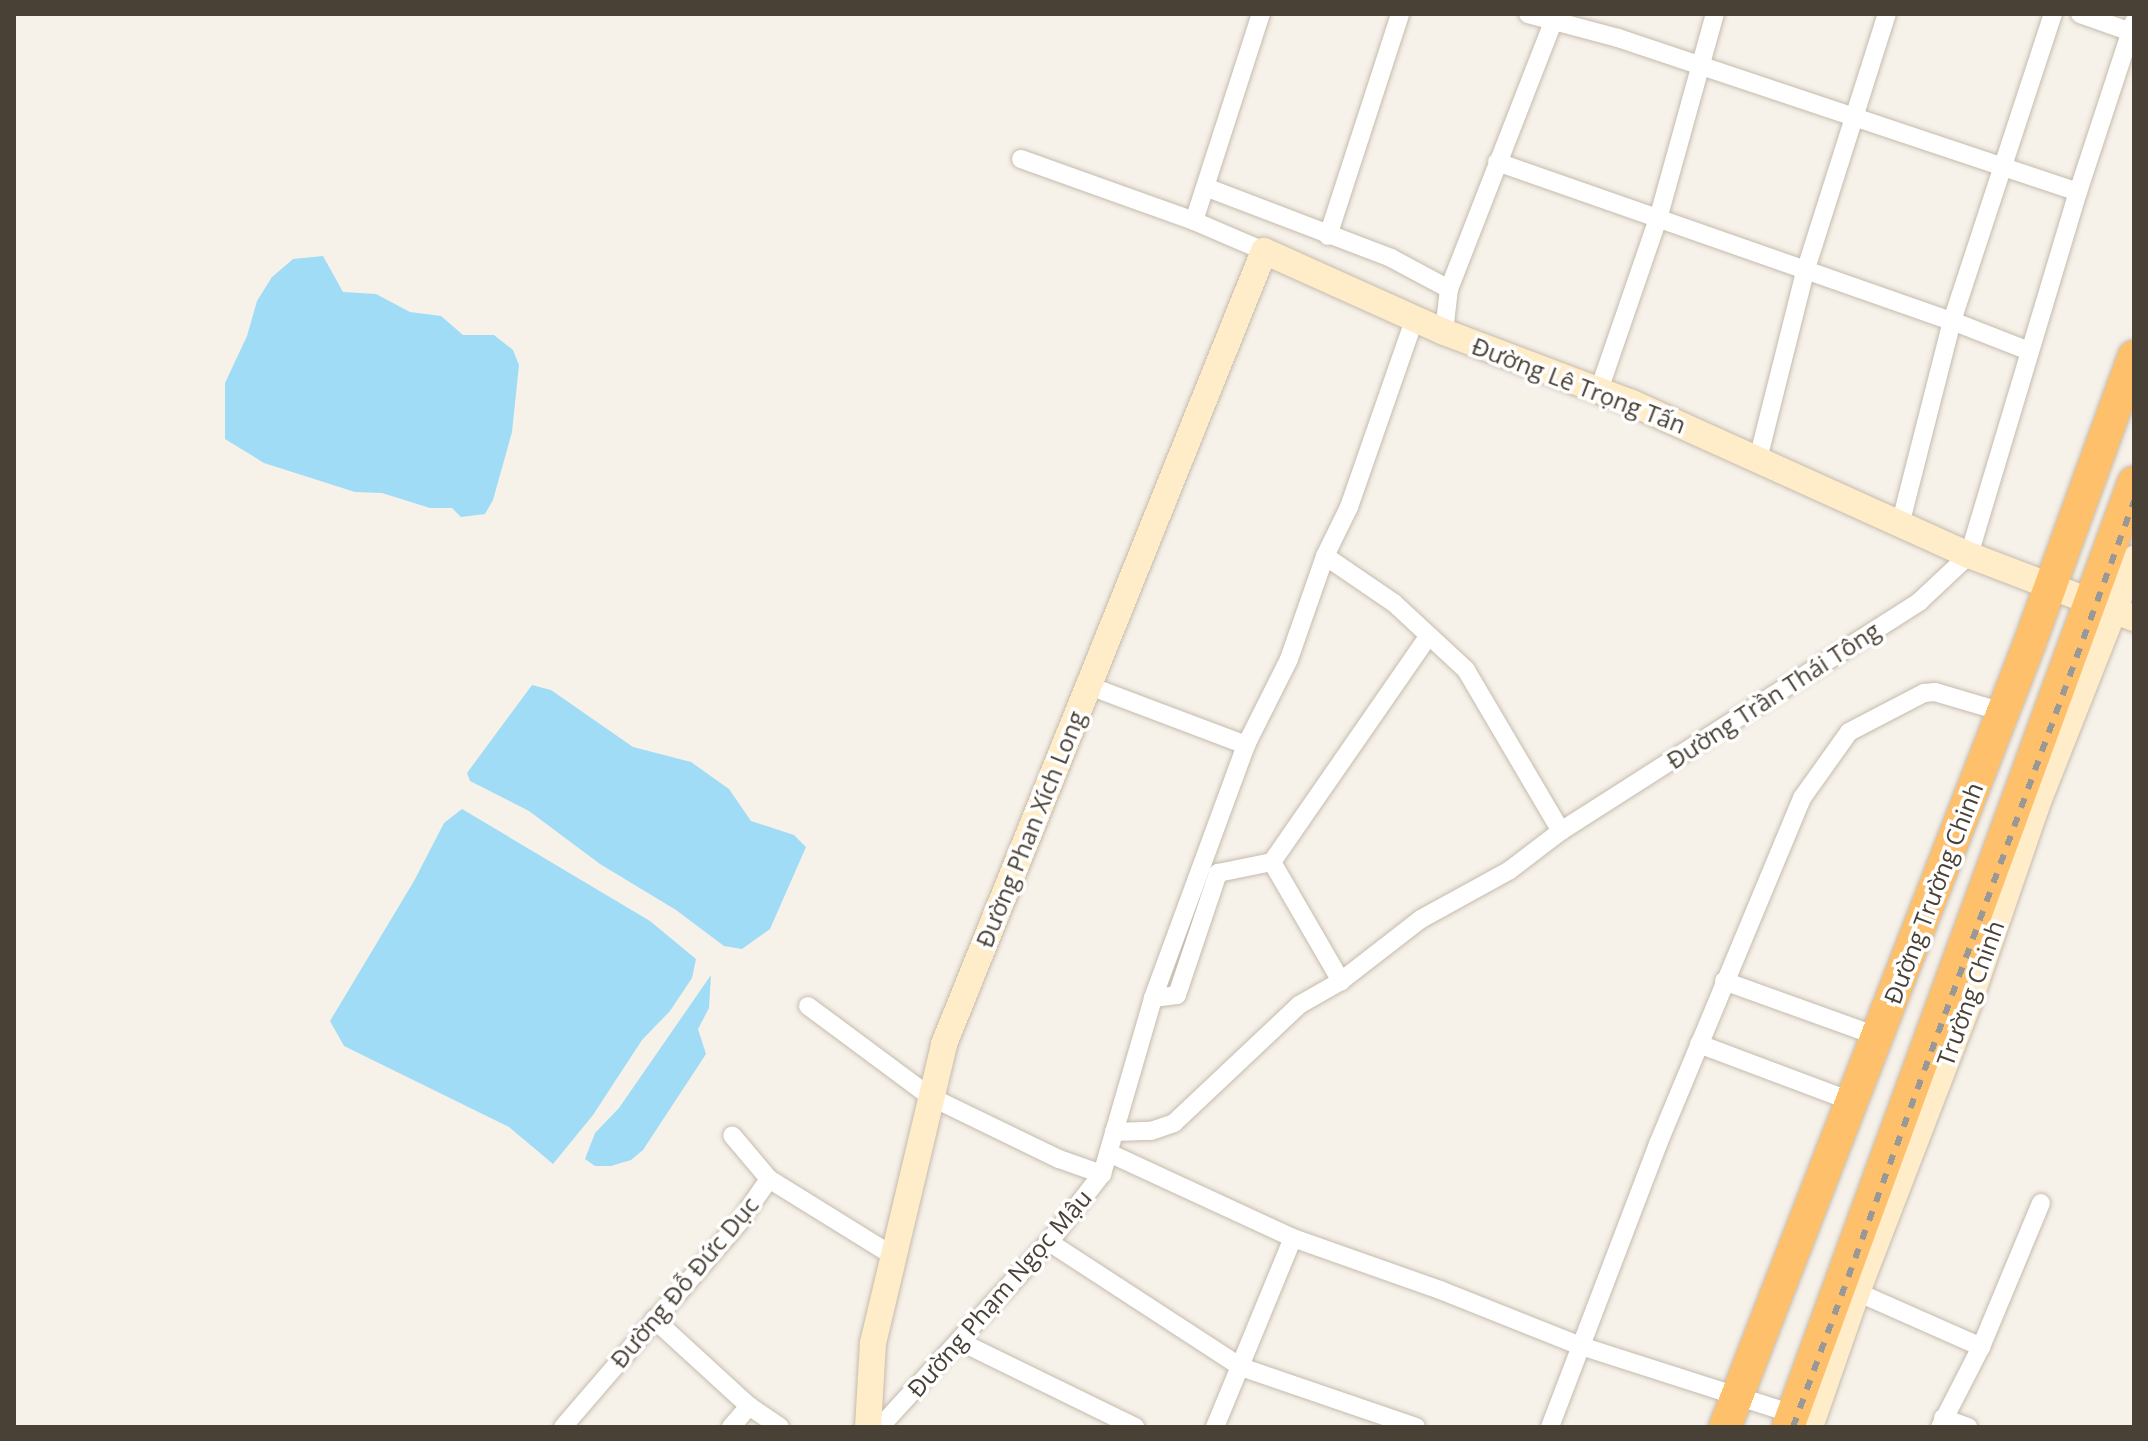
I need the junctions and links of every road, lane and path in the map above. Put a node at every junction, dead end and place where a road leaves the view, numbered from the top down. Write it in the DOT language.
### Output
graph roads {
  1 [pos="1261,14"];
  2 [pos="1400,14"];
  3 [pos="1528,14"];
  4 [pos="1715,14"];
  5 [pos="1887,14"];
  6 [pos="2053,14"];
  7 [pos="2080,14"];
  8 [pos="1555,18"];
  9 [pos="2132,27"];
  10 [pos="1699,66"];
  11 [pos="1854,118"];
  12 [pos="1021,159"];
  13 [pos="1497,162"];
  14 [pos="2001,168"];
  15 [pos="1208,188"];
  16 [pos="2078,192"];
  17 [pos="1658,219"];
  18 [pos="1194,221"];
  19 [pos="1328,236"];
  20 [pos="1264,251"];
  21 [pos="1805,272"];
  22 [pos="1449,289"];
  23 [pos="1415,317"];
  24 [pos="1952,321"];
  25 [pos="1444,332"];
  26 [pos="2029,351"];
  27 [pos="2134,356"];
  28 [pos="1599,390"];
  29 [pos="1758,459"];
  30 [pos="2134,482"];
  31 [pos="1901,521"];
  32 [pos="1969,555"];
  33 [pos="1325,556"];
  34 [pos="2134,559"];
  35 [pos="2051,588"];
  36 [pos="2113,611"];
  37 [pos="1428,637"];
  38 [pos="1087,685"];
  39 [pos="2003,712"];
  40 [pos="1246,745"];
  41 [pos="1561,831"];
  42 [pos="1272,862"];
  43 [pos="1341,981"];
  44 [pos="1724,981"];
  45 [pos="1153,998"];
  46 [pos="808,1006"];
  47 [pos="1877,1036"];
  48 [pos="1699,1044"];
  49 [pos="929,1096"];
  50 [pos="1851,1101"];
  51 [pos="1114,1132"];
  52 [pos="732,1135"];
  53 [pos="1109,1153"];
  54 [pos="1102,1174"];
  55 [pos="769,1179"];
  56 [pos="2041,1203"];
  57 [pos="1293,1238"];
  58 [pos="1049,1242"];
  59 [pos="893,1256"];
  60 [pos="1857,1292"];
  61 [pos="654,1319"];
  62 [pos="961,1342"];
  63 [pos="1581,1346"];
  64 [pos="1981,1347"];
  65 [pos="1241,1367"];
  66 [pos="1738,1395"];
  67 [pos="749,1406"];
  68 [pos="1941,1422"];
  69 [pos="1797,1423"];
  70 [pos="563,1427"];
  71 [pos="731,1427"];
  72 [pos="780,1427"];
  73 [pos="868,1427"];
  74 [pos="880,1427"];
  75 [pos="1135,1427"];
  76 [pos="1215,1427"];
  77 [pos="1416,1427"];
  78 [pos="1550,1427"];
  79 [pos="1725,1427"];
  80 [pos="1968,1427"];
  1 -- 15 [label="street"];
  2 -- 19 [label="street"];
  3 -- 8 [label="street"];
  4 -- 10 [label="street"];
  5 -- 11 [label="street"];
  6 -- 14 [label="street"];
  7 -- 9 [label="street"];
  8 -- 10 [label="street"];
  8 -- 13 [label="street"];
  9 -- 16 [label="street"];
  10 -- 11 [label="street"];
  10 -- 17 [label="street"];
  11 -- 14 [label="street"];
  11 -- 21 [label="street"];
  12 -- 18 [label="street, Đường Lê Trọng Tấn"];
  13 -- 17 [label="street"];
  13 -- 22 [label="street"];
  14 -- 16 [label="street"];
  14 -- 24 [label="street"];
  15 -- 18 [label="street"];
  15 -- 19 [label="street"];
  16 -- 26 [label="street"];
  17 -- 21 [label="street"];
  17 -- 28 [label="street"];
  18 -- 20 [label="street, Đường Lê Trọng Tấn"];
  19 -- 22 [label="street"];
  20 -- 23 [label="street, Đường Lê Trọng Tấn"];
  20 -- 38 [label="street, Đường Phan Xích Long"];
  21 -- 24 [label="street"];
  21 -- 29 [label="street"];
  22 -- 25 [label="street"];
  23 -- 25 [label="street, Đường Lê Trọng Tấn"];
  23 -- 33 [label="street, Đường Phạm Ngọc Mậu"];
  24 -- 26 [label="street"];
  24 -- 31 [label="street"];
  25 -- 28 [label="street, Đường Lê Trọng Tấn"];
  26 -- 32 [label="street"];
  27 -- 35 [label="highway, Đường Trường Chinh"];
  28 -- 29 [label="street, Đường Lê Trọng Tấn"];
  29 -- 31 [label="street, Đường Lê Trọng Tấn"];
  30 -- 36 [label="highway, Đường Trường Chinh"];
  31 -- 32 [label="street, Đường Lê Trọng Tấn"];
  32 -- 35 [label="street, Đường Lê Trọng Tấn"];
  32 -- 41 [label="street, Đường Trần Thái Tông"];
  33 -- 37 [label="street"];
  33 -- 40 [label="street, Đường Phạm Ngọc Mậu"];
  34 -- 36 [label="street, Trường Chinh"];
  35 -- 36 [label="street, Đường Lê Trọng Tấn"];
  35 -- 39 [label="highway, Đường Trường Chinh"];
  36 -- 60 [label="street, Trường Chinh"];
  36 -- 69 [label="highway, Đường Trường Chinh"];
  37 -- 41 [label="street"];
  37 -- 42 [label="street"];
  38 -- 40 [label="street"];
  38 -- 49 [label="street, Đường Phan Xích Long"];
  39 -- 44 [label="street"];
  39 -- 47 [label="highway, Đường Trường Chinh"];
  40 -- 45 [label="street, Đường Phạm Ngọc Mậu"];
  41 -- 43 [label="street, Đường Trần Thái Tông"];
  42 -- 43 [label="street"];
  42 -- 45 [label="street"];
  43 -- 51 [label="street, Đường Trần Thái Tông"];
  44 -- 47 [label="street"];
  44 -- 48 [label="street"];
  45 -- 51 [label="street, Đường Phạm Ngọc Mậu"];
  46 -- 49 [label="street"];
  47 -- 50 [label="highway, Đường Trường Chinh"];
  48 -- 50 [label="street"];
  48 -- 63 [label="street"];
  49 -- 54 [label="street"];
  49 -- 59 [label="street, Đường Phan Xích Long"];
  50 -- 66 [label="highway, Đường Trường Chinh"];
  51 -- 53 [label="street, Đường Phạm Ngọc Mậu"];
  52 -- 55 [label="street, Đường Đỗ Đức Dục"];
  53 -- 54 [label="street, Đường Phạm Ngọc Mậu"];
  53 -- 57 [label="street"];
  54 -- 58 [label="street, Đường Phạm Ngọc Mậu"];
  55 -- 59 [label="street"];
  55 -- 61 [label="street, Đường Đỗ Đức Dục"];
  56 -- 64 [label="street"];
  57 -- 63 [label="street"];
  57 -- 65 [label="street"];
  58 -- 62 [label="street, Đường Phạm Ngọc Mậu"];
  58 -- 65 [label="street"];
  59 -- 73 [label="street, Đường Phan Xích Long"];
  60 -- 64 [label="street"];
  60 -- 69 [label="street, Trường Chinh"];
  61 -- 67 [label="street"];
  61 -- 70 [label="street, Đường Đỗ Đức Dục"];
  62 -- 74 [label="street, Đường Phạm Ngọc Mậu"];
  62 -- 75 [label="street"];
  63 -- 66 [label="street"];
  63 -- 78 [label="street"];
  64 -- 68 [label="street"];
  65 -- 76 [label="street"];
  65 -- 77 [label="street"];
  66 -- 69 [label="street"];
  66 -- 79 [label="highway, Đường Trường Chinh"];
  67 -- 71 [label="street"];
  67 -- 72 [label="street"];
  68 -- 80 [label="street"];
}
